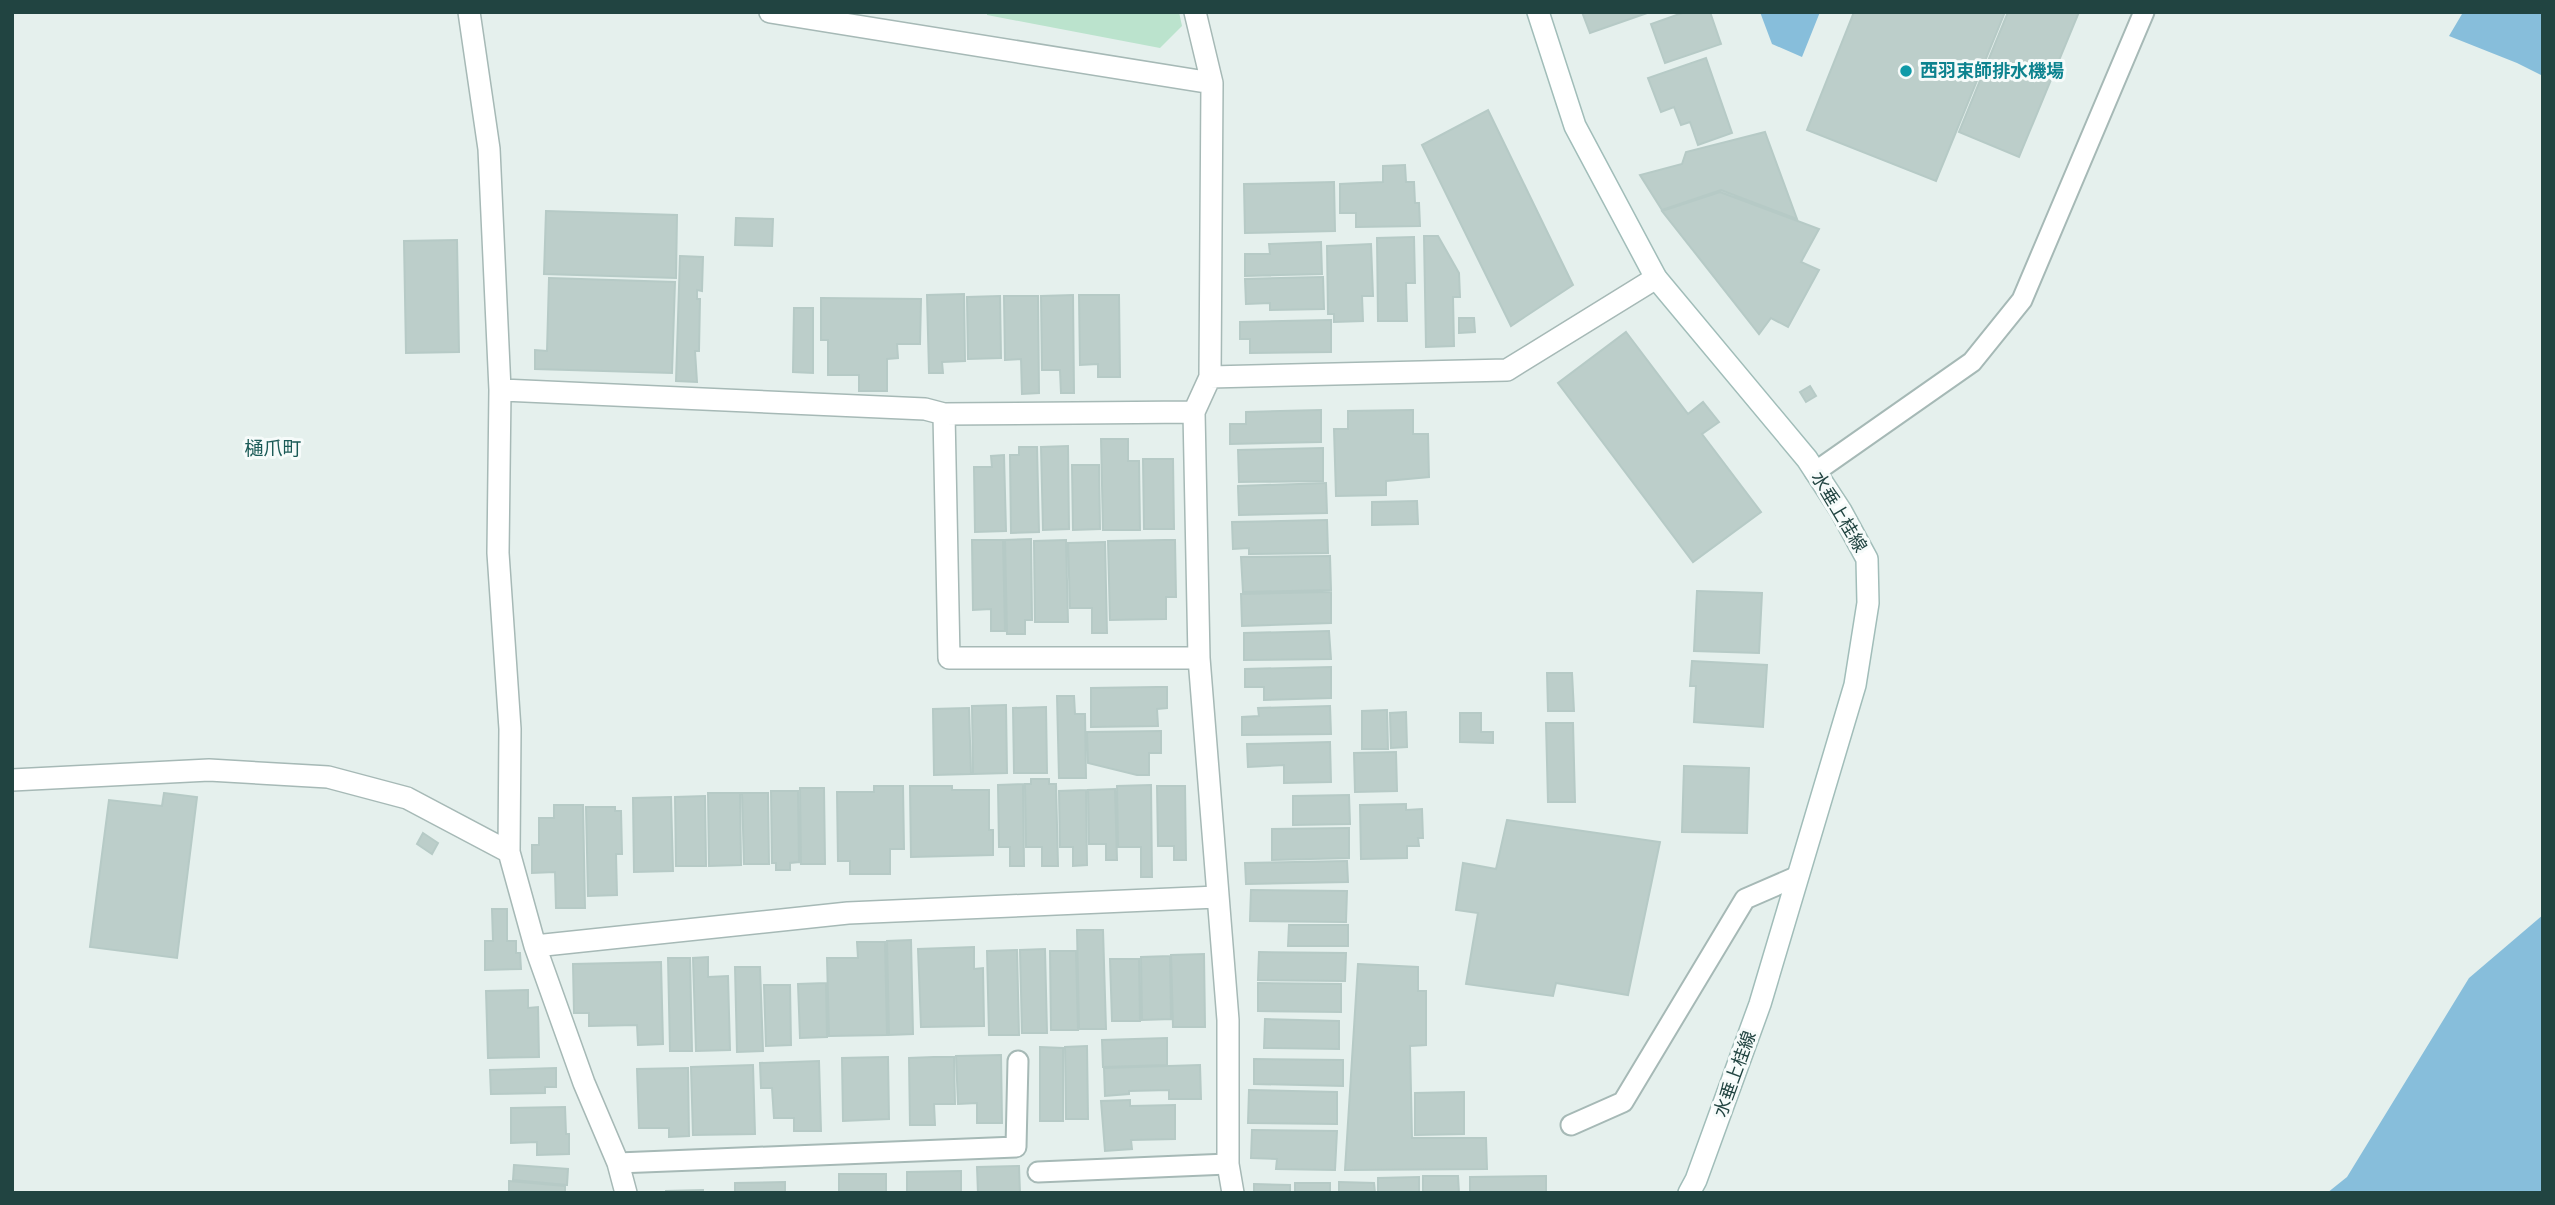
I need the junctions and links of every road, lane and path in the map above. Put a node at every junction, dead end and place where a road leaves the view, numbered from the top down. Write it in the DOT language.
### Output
graph roads {
  1 [pos="469,12"];
  2 [pos="1195,12"];
  3 [pos="1538,12"];
  4 [pos="2144,12"];
  5 [pos="776,13"];
  6 [pos="1212,83"];
  7 [pos="1656,278"];
  8 [pos="1210,377"];
  9 [pos="499,390"];
  10 [pos="1194,412"];
  11 [pos="944,414"];
  12 [pos="1815,472"];
  13 [pos="1199,658"];
  14 [pos="12,780"];
  15 [pos="509,852"];
  16 [pos="1798,876"];
  17 [pos="1217,897"];
  18 [pos="535,946"];
  19 [pos="1018,1061"];
  20 [pos="1570,1125"];
  21 [pos="618,1163"];
  22 [pos="1228,1164"];
  23 [pos="1038,1172"];
  24 [pos="626,1193"];
  25 [pos="1233,1193"];
  26 [pos="1689,1193"];
  1 -- 9 [label="street"];
  2 -- 6 [label="street"];
  3 -- 7 [label="street, 水垂上桂線"];
  4 -- 12 [label="lane"];
  5 -- 6 [label="street"];
  6 -- 8 [label="street"];
  7 -- 8 [label="street"];
  7 -- 12 [label="street, 水垂上桂線"];
  8 -- 10 [label="street"];
  9 -- 11 [label="street"];
  9 -- 15 [label="street"];
  10 -- 11 [label="street"];
  10 -- 13 [label="street"];
  11 -- 13 [label="street"];
  12 -- 16 [label="street, 水垂上桂線"];
  13 -- 17 [label="street"];
  14 -- 15 [label="street"];
  15 -- 18 [label="street"];
  16 -- 20 [label="lane"];
  16 -- 26 [label="street, 水垂上桂線"];
  17 -- 18 [label="street"];
  17 -- 22 [label="street"];
  18 -- 21 [label="street"];
  19 -- 21 [label="lane"];
  21 -- 24 [label="street"];
  22 -- 23 [label="lane"];
  22 -- 25 [label="street"];
}
